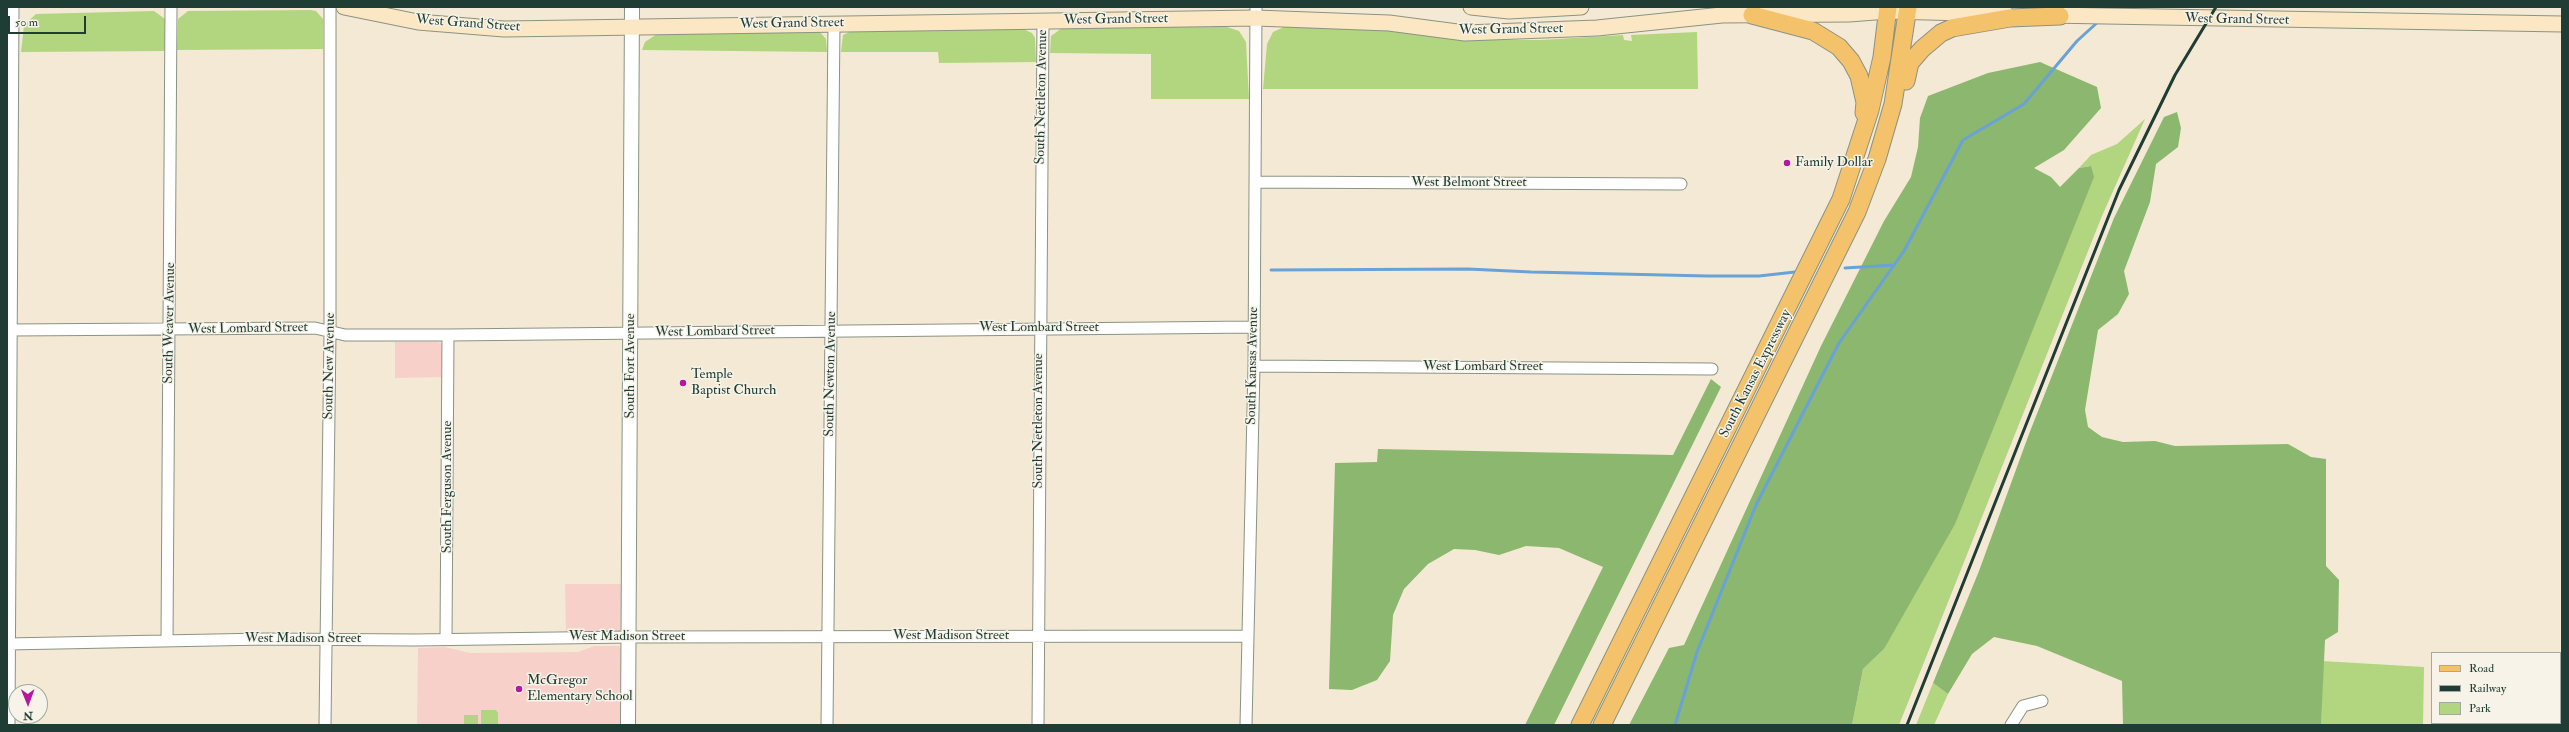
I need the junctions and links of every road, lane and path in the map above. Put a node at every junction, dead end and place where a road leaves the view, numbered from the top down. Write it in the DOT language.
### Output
graph roads {
  1 [pos="13,7"];
  2 [pos="171,7"];
  3 [pos="330,7"];
  4 [pos="344,7"];
  5 [pos="632,7"];
  6 [pos="1471,7"];
  7 [pos="1581,7"];
  8 [pos="1885,8"];
  9 [pos="1908,9"];
  10 [pos="2055,11"];
  11 [pos="1256,13"];
  12 [pos="2087,13"];
  13 [pos="1752,15"];
  14 [pos="1043,21"];
  15 [pos="834,23"];
  16 [pos="2562,24"];
  17 [pos="632,26"];
  18 [pos="1883,141"];
  19 [pos="1860,146"];
  20 [pos="1256,182"];
  21 [pos="1681,184"];
  22 [pos="9,317"];
  23 [pos="1253,327"];
  24 [pos="1040,328"];
  25 [pos="11,330"];
  26 [pos="170,330"];
  27 [pos="831,330"];
  28 [pos="330,333"];
  29 [pos="632,333"];
  30 [pos="448,335"];
  31 [pos="1254,366"];
  32 [pos="1712,369"];
  33 [pos="827,636"];
  34 [pos="1038,636"];
  35 [pos="1247,636"];
  36 [pos="629,637"];
  37 [pos="446,639"];
  38 [pos="167,640"];
  39 [pos="327,640"];
  40 [pos="9,644"];
  41 [pos="2042,701"];
  42 [pos="9,725"];
  43 [pos="325,725"];
  44 [pos="628,725"];
  45 [pos="827,725"];
  46 [pos="1038,725"];
  47 [pos="1246,725"];
  48 [pos="1580,725"];
  49 [pos="1602,725"];
  50 [pos="2011,725"];
  1 -- 22 [label="street"];
  2 -- 26 [label="street, South Weaver Avenue"];
  3 -- 28 [label="street, South New Avenue"];
  4 -- 17 [label="main road, West Grand Street"];
  5 -- 17 [label="street, South Fort Avenue"];
  6 -- 7 [label="main road, West Grand Street"];
  8 -- 9 [label="main road, West Grand Street"];
  8 -- 13 [label="main road, West Grand Street"];
  8 -- 19 [label="main road, South Kansas Expressway"];
  9 -- 10 [label="main road, West Grand Street"];
  9 -- 18 [label="main road, South Kansas Expressway"];
  10 -- 12 [label="main road, West Grand Street"];
  10 -- 18 [label="main road"];
  11 -- 13 [label="main road, West Grand Street"];
  11 -- 14 [label="main road, West Grand Street"];
  11 -- 20 [label="street, South Kansas Avenue"];
  12 -- 16 [label="main road, West Grand Street"];
  13 -- 19 [label="main road"];
  14 -- 15 [label="main road, West Grand Street"];
  14 -- 24 [label="street, South Nettleton Avenue"];
  15 -- 17 [label="main road, West Grand Street"];
  15 -- 27 [label="street, South Newton Avenue"];
  17 -- 29 [label="street, South Fort Avenue"];
  18 -- 49 [label="main road, South Kansas Expressway"];
  19 -- 48 [label="main road, South Kansas Expressway"];
  20 -- 21 [label="street, West Belmont Street"];
  20 -- 23 [label="street, South Kansas Avenue"];
  22 -- 25 [label="street"];
  23 -- 24 [label="street, West Lombard Street"];
  23 -- 31 [label="street, South Kansas Avenue"];
  24 -- 27 [label="street, West Lombard Street"];
  24 -- 34 [label="street, South Nettleton Avenue"];
  25 -- 26 [label="street, West Lombard Street"];
  25 -- 40 [label="street"];
  26 -- 28 [label="street, West Lombard Street"];
  26 -- 38 [label="street, South Weaver Avenue"];
  27 -- 29 [label="street, West Lombard Street"];
  27 -- 33 [label="street, South Newton Avenue"];
  28 -- 30 [label="street, West Lombard Street"];
  28 -- 39 [label="street, South New Avenue"];
  29 -- 30 [label="street, West Lombard Street"];
  29 -- 36 [label="street, South Fort Avenue"];
  30 -- 37 [label="street, South Ferguson Avenue"];
  31 -- 32 [label="street, West Lombard Street"];
  31 -- 35 [label="street, South Kansas Avenue"];
  33 -- 34 [label="street, West Madison Street"];
  33 -- 36 [label="street, West Madison Street"];
  33 -- 45 [label="street, South Newton Avenue"];
  34 -- 35 [label="street, West Madison Street"];
  34 -- 46 [label="street, South Nettleton Avenue"];
  35 -- 47 [label="street, South Kansas Avenue"];
  36 -- 37 [label="street, West Madison Street"];
  36 -- 44 [label="street, South Fort Avenue"];
  37 -- 39 [label="street, West Madison Street"];
  38 -- 39 [label="street, West Madison Street"];
  38 -- 40 [label="street, West Madison Street"];
  39 -- 43 [label="street, South New Avenue"];
  40 -- 42 [label="street"];
  41 -- 50 [label="street"];
}
